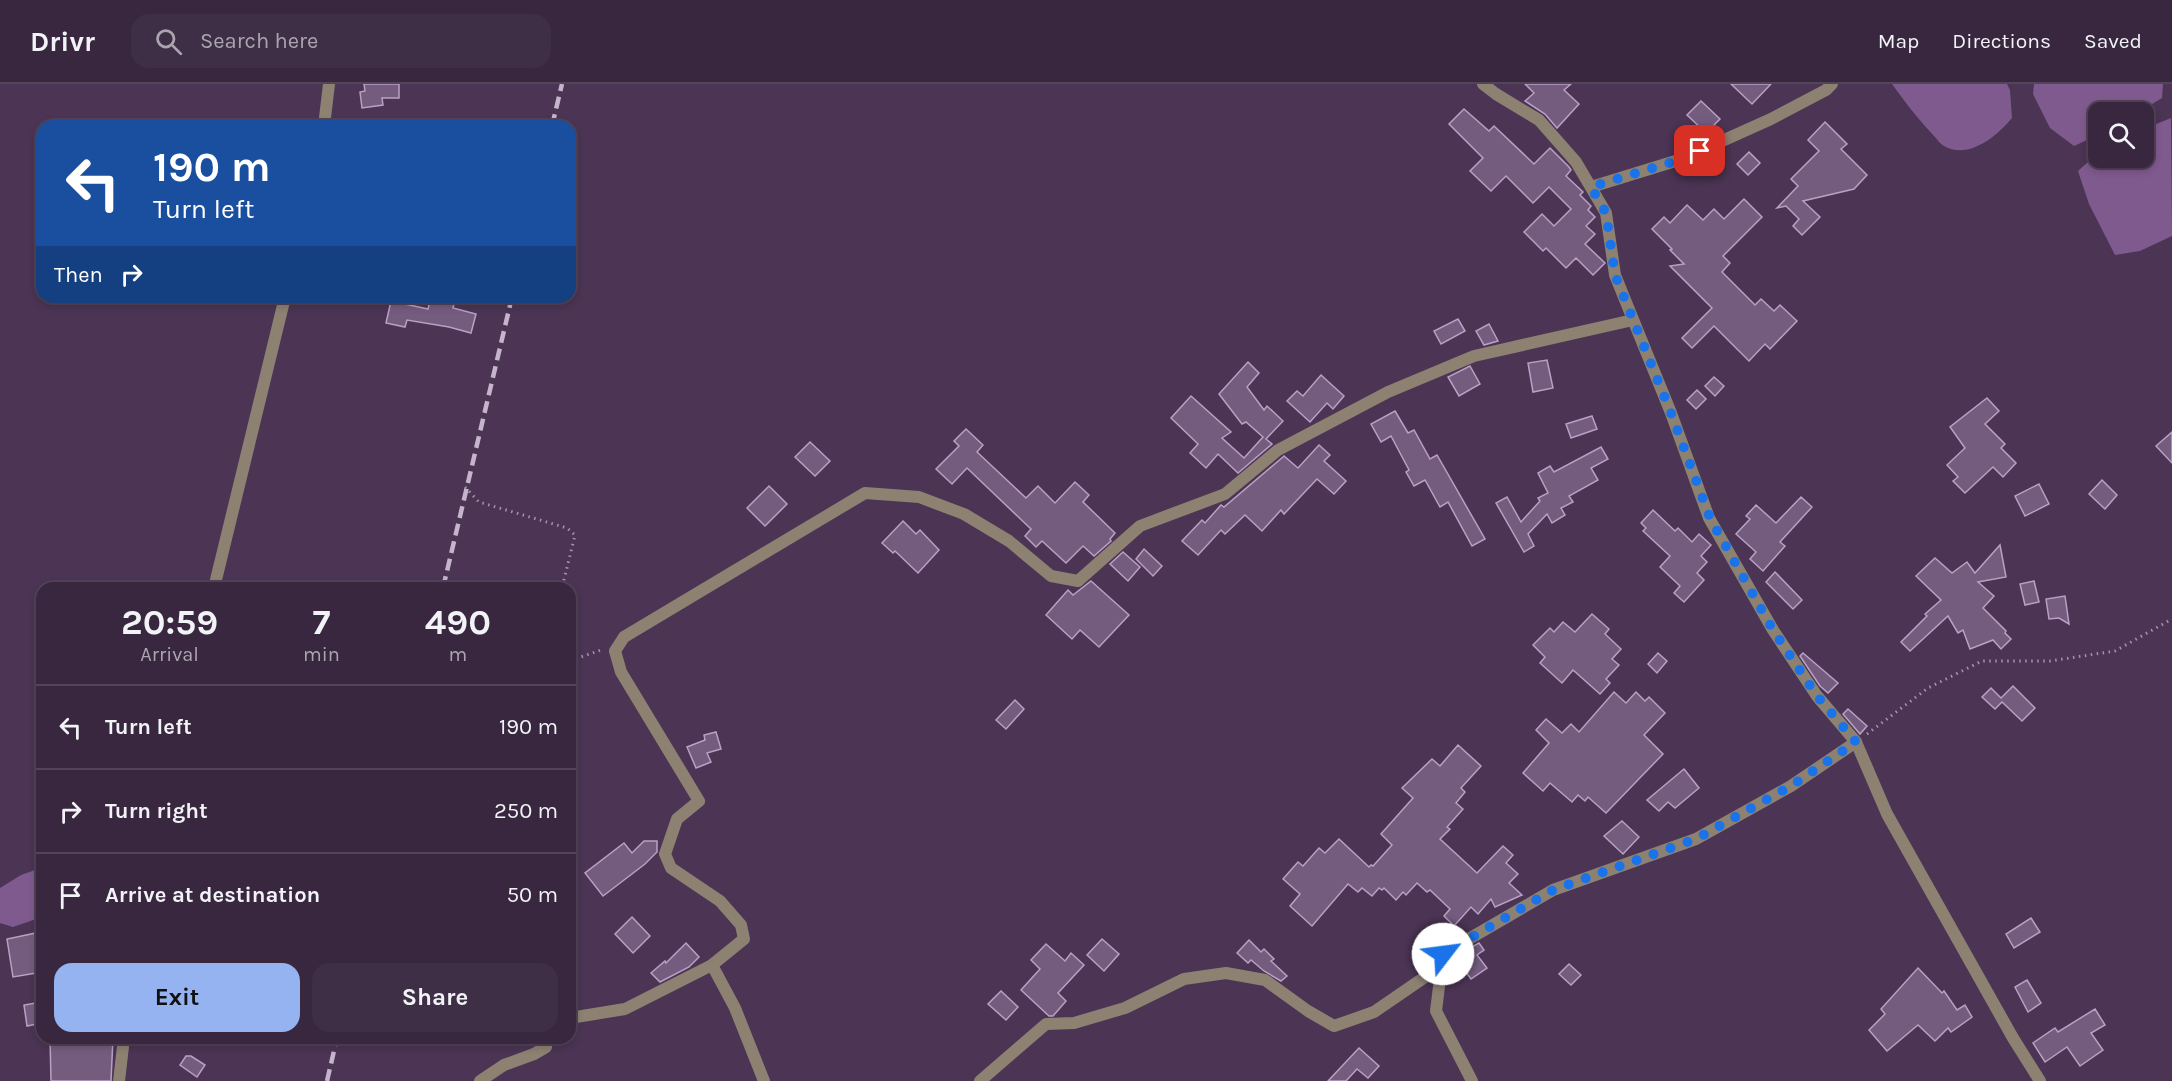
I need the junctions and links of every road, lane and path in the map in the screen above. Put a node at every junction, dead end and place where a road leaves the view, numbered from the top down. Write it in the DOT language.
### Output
graph roads {
  1 [pos="329,84"];
  2 [pos="1483,84"];
  3 [pos="1832,84"];
  4 [pos="325,120"];
  5 [pos="1591,187"];
  6 [pos="284,303"];
  7 [pos="1633,320"];
  8 [pos="465,488"];
  9 [pos="215,582"];
  10 [pos="563,582"];
  11 [pos="2172,619"];
  12 [pos="615,651"];
  13 [pos="576,659"];
  14 [pos="1856,742"];
  15 [pos="1443,954"];
  16 [pos="712,965"];
  17 [pos="576,1017"];
  18 [pos="123,1044"];
  19 [pos="546,1044"];
  20 [pos="119,1081"];
  21 [pos="480,1081"];
  22 [pos="764,1081"];
  23 [pos="980,1081"];
  24 [pos="1472,1081"];
  25 [pos="2040,1081"];
  1 -- 4 [label="street"];
  2 -- 5 [label="street"];
  3 -- 5 [label="street"];
  5 -- 7 [label="street"];
  6 -- 9 [label="street"];
  7 -- 12 [label="street"];
  7 -- 14 [label="street"];
  8 -- 10 [label="path"];
  11 -- 14 [label="path"];
  12 -- 13 [label="path"];
  12 -- 16 [label="street"];
  14 -- 15 [label="street"];
  14 -- 25 [label="street"];
  15 -- 23 [label="street"];
  15 -- 24 [label="street"];
  16 -- 17 [label="street"];
  16 -- 22 [label="street"];
  18 -- 20 [label="street"];
  19 -- 21 [label="street"];
}
